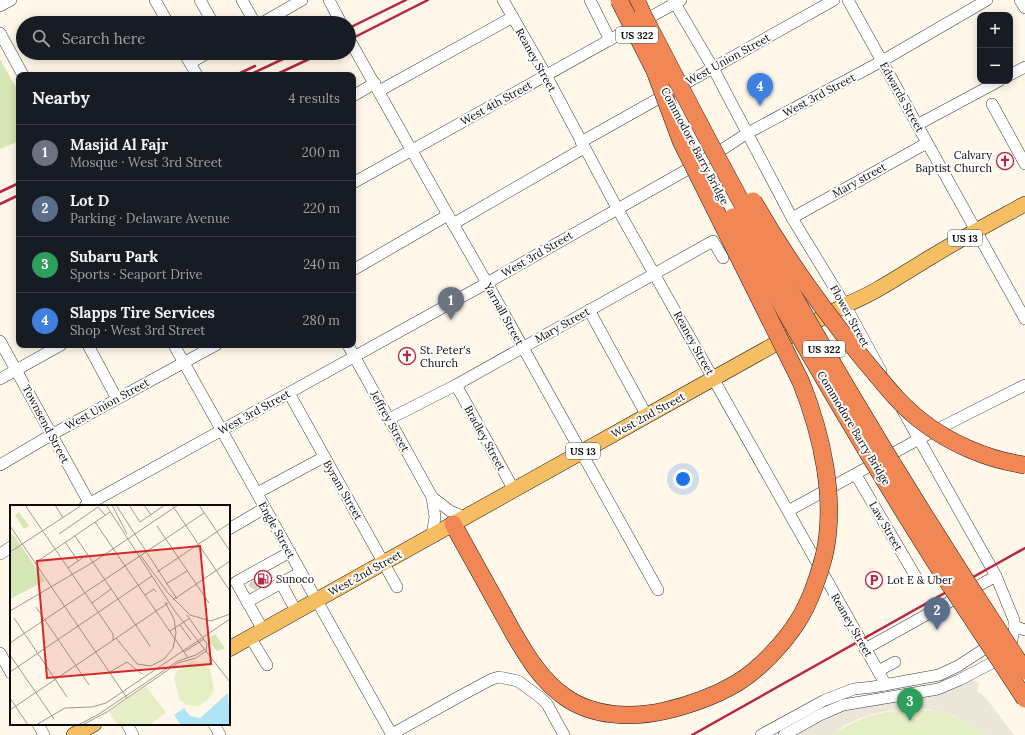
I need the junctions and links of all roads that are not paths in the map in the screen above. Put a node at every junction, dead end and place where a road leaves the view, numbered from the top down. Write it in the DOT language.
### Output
graph roads {
  1 [pos="11,0"];
  2 [pos="155,0"];
  3 [pos="200,0"];
  4 [pos="242,0"];
  5 [pos="302,0"];
  6 [pos="329,0"];
  7 [pos="503,0"];
  8 [pos="590,0"];
  9 [pos="619,0"];
  10 [pos="834,0"];
  11 [pos="848,0"];
  12 [pos="987,0"];
  13 [pos="1020,0"];
  14 [pos="676,1"];
  15 [pos="286,4"];
  16 [pos="0,6"];
  17 [pos="640,7"];
  18 [pos="1025,8"];
  19 [pos="164,16"];
  20 [pos="208,16"];
  21 [pos="251,16"];
  22 [pos="271,16"];
  23 [pos="337,16"];
  24 [pos="513,17"];
  25 [pos="0,33"];
  26 [pos="610,40"];
  27 [pos="356,51"];
  28 [pos="188,60"];
  29 [pos="195,60"];
  30 [pos="882,61"];
  31 [pos="190,63"];
  32 [pos="1025,67"];
  33 [pos="713,68"];
  34 [pos="655,71"];
  35 [pos="21,72"];
  36 [pos="195,72"];
  37 [pos="1013,73"];
  38 [pos="546,75"];
  39 [pos="993,84"];
  40 [pos="377,87"];
  41 [pos="356,95"];
  42 [pos="992,104"];
  43 [pos="917,125"];
  44 [pos="746,134"];
  45 [pos="927,143"];
  46 [pos="582,145"];
  47 [pos="412,150"];
  48 [pos="1025,164"];
  49 [pos="356,181"];
  50 [pos="1025,204"];
  51 [pos="617,208"];
  52 [pos="792,218"];
  53 [pos="451,220"];
  54 [pos="977,231"];
  55 [pos="723,258"];
  56 [pos="356,268"];
  57 [pos="655,274"];
  58 [pos="487,283"];
  59 [pos="845,306"];
  60 [pos="589,310"];
  61 [pos="1025,319"];
  62 [pos="0,341"];
  63 [pos="522,347"];
  64 [pos="57,348"];
  65 [pos="90,348"];
  66 [pos="176,348"];
  67 [pos="210,348"];
  68 [pos="350,348"];
  69 [pos="354,357"];
  70 [pos="184,362"];
  71 [pos="17,370"];
  72 [pos="0,379"];
  73 [pos="714,379"];
  74 [pos="456,385"];
  75 [pos="1025,385"];
  76 [pos="289,393"];
  77 [pos="117,399"];
  78 [pos="647,416"];
  79 [pos="389,419"];
  80 [pos="222,430"];
  81 [pos="51,435"];
  82 [pos="918,439"];
  83 [pos="581,452"];
  84 [pos="324,457"];
  85 [pos="0,465"];
  86 [pos="1025,465"];
  87 [pos="856,475"];
  88 [pos="514,490"];
  89 [pos="257,493"];
  90 [pos="432,497"];
  91 [pos="89,505"];
  92 [pos="265,508"];
  93 [pos="788,511"];
  94 [pos="459,520"];
  95 [pos="230,528"];
  96 [pos="432,535"];
  97 [pos="10,548"];
  98 [pos="290,552"];
  99 [pos="0,554"];
  100 [pos="384,562"];
  101 [pos="301,572"];
  102 [pos="996,576"];
  103 [pos="916,577"];
  104 [pos="263,581"];
  105 [pos="398,587"];
  106 [pos="658,590"];
  107 [pos="316,600"];
  108 [pos="247,602"];
  109 [pos="296,611"];
  110 [pos="1017,631"];
  111 [pos="257,633"];
  112 [pos="230,648"];
  113 [pos="865,649"];
  114 [pos="5,654"];
  115 [pos="895,662"];
  116 [pos="267,665"];
  117 [pos="958,666"];
  118 [pos="10,670"];
  119 [pos="878,671"];
  120 [pos="1025,671"];
  121 [pos="964,678"];
  122 [pos="886,685"];
  123 [pos="873,687"];
  124 [pos="876,699"];
  125 [pos="1025,699"];
  126 [pos="39,725"];
  127 [pos="92,725"];
  128 [pos="128,725"];
  129 [pos="215,725"];
  130 [pos="44,735"];
  131 [pos="74,735"];
  132 [pos="133,735"];
  133 [pos="220,735"];
  134 [pos="392,735"];
  135 [pos="564,735"];
  136 [pos="761,735"];
  137 [pos="784,735"];
  1 -- 16 [label="street"];
  2 -- 19 [label="street"];
  3 -- 20 [label="street"];
  4 -- 21 [label="street"];
  5 -- 15 [label="street"];
  6 -- 23 [label="street"];
  7 -- 24 [label="street, Reaney Street"];
  8 -- 26 [label="street"];
  9 -- 34 [label="highway, Commodore Barry Bridge / US 322, bridge"];
  10 -- 33 [label="street, West Union Street"];
  11 -- 30 [label="street, Edwards Street"];
  12 -- 30 [label="street, West 3rd Street"];
  13 -- 18 [label="street"];
  14 -- 26 [label="street, West 4th Street"];
  14 -- 33 [label="street, Flower Street"];
  15 -- 22 [label="street"];
  17 -- 86 [label="highway, bridge"];
  17 -- 120 [label="highway, Commodore Barry Bridge / US 322, bridge"];
  24 -- 38 [label="street, Reaney Street"];
  24 -- 40 [label="street"];
  25 -- 35 [label="street"];
  26 -- 38 [label="street, West 4th Street"];
  27 -- 40 [label="street, Yarnall Street"];
  28 -- 31 [label="street"];
  29 -- 31 [label="street"];
  30 -- 43 [label="street, Edwards Street"];
  30 -- 44 [label="street, West 3rd Street"];
  31 -- 36 [label="street"];
  32 -- 37 [label="street"];
  33 -- 44 [label="street, Flower Street"];
  33 -- 46 [label="street, West Union Street"];
  34 -- 94 [label="highway, bridge"];
  34 -- 125 [label="highway, Commodore Barry Bridge / US 322, bridge"];
  38 -- 46 [label="street, Reaney Street"];
  38 -- 47 [label="street, West 4th Street"];
  39 -- 43 [label="street"];
  40 -- 41 [label="street"];
  40 -- 47 [label="street, Yarnall Street"];
  42 -- 48 [label="street"];
  43 -- 45 [label="street, Edwards Street"];
  44 -- 51 [label="street, West 3rd Street"];
  44 -- 52 [label="street, Flower Street"];
  45 -- 52 [label="street, Mary street"];
  45 -- 54 [label="street, Edwards Street"];
  46 -- 51 [label="street, Reaney Street"];
  46 -- 53 [label="street, West Union Street"];
  47 -- 49 [label="street, West 4th Street"];
  47 -- 53 [label="street, Yarnall Street"];
  50 -- 54 [label="main road, West 2nd Street / US 13"];
  51 -- 57 [label="street, Reaney Street"];
  51 -- 58 [label="street, West 3rd Street"];
  52 -- 59 [label="street, Flower Street"];
  53 -- 56 [label="street, West Union Street"];
  53 -- 58 [label="street, Yarnall Street"];
  54 -- 59 [label="main road, West 2nd Street / US 13"];
  54 -- 61 [label="street, Edwards Street"];
  55 -- 57 [label="street, Mary Street"];
  57 -- 60 [label="street, Mary Street"];
  57 -- 73 [label="street, Reaney Street"];
  58 -- 63 [label="street, Yarnall Street"];
  58 -- 69 [label="street, West 3rd Street"];
  59 -- 73 [label="main road, West 2nd Street / US 13"];
  59 -- 82 [label="street, Flower Street"];
  60 -- 63 [label="street, Mary Street"];
  60 -- 78 [label="street"];
  62 -- 71 [label="street, Townsend Street"];
  63 -- 74 [label="street, Mary Street"];
  63 -- 83 [label="street, Yarnall Street"];
  64 -- 71 [label="street"];
  65 -- 77 [label="street"];
  66 -- 70 [label="street, Engle Street"];
  67 -- 70 [label="street, West Union Street"];
  68 -- 69 [label="street, Jeffrey Street"];
  69 -- 76 [label="street, West 3rd Street"];
  69 -- 79 [label="street, Jeffrey Street"];
  70 -- 77 [label="street, West Union Street"];
  70 -- 80 [label="street, Engle Street"];
  71 -- 72 [label="street"];
  71 -- 81 [label="street, Townsend Street"];
  73 -- 78 [label="main road, West 2nd Street / US 13"];
  73 -- 93 [label="street, Reaney Street"];
  74 -- 79 [label="street, Mary Street"];
  74 -- 88 [label="street, Bradley Street"];
  75 -- 82 [label="street"];
  76 -- 80 [label="street, West 3rd Street"];
  76 -- 84 [label="street, Byram Street"];
  77 -- 81 [label="street, West Union Street"];
  78 -- 83 [label="main road, West 2nd Street / US 13"];
  79 -- 90 [label="street, Jeffrey Street"];
  80 -- 89 [label="street, Engle Street"];
  80 -- 91 [label="street, West 3rd Street"];
  81 -- 85 [label="street, West Union Street"];
  81 -- 91 [label="street, Townsend Street"];
  82 -- 87 [label="street"];
  82 -- 102 [label="street, Flower Street"];
  83 -- 88 [label="main road, West 2nd Street / US 13"];
  83 -- 106 [label="street, Yarnall Street"];
  84 -- 89 [label="street"];
  84 -- 100 [label="street, Byram Street"];
  87 -- 93 [label="street"];
  87 -- 103 [label="street, Law Street"];
  88 -- 94 [label="main road, West 2nd Street / US 13"];
  89 -- 92 [label="street, Engle Street"];
  90 -- 94 [label="street"];
  90 -- 96 [label="street"];
  92 -- 95 [label="street"];
  92 -- 98 [label="street, Engle Street"];
  93 -- 113 [label="street, Reaney Street"];
  94 -- 96 [label="main road, West 2nd Street / US 13"];
  96 -- 100 [label="main road, West 2nd Street / US 13"];
  97 -- 99 [label="street"];
  98 -- 101 [label="street, Engle Street"];
  98 -- 104 [label="street"];
  100 -- 105 [label="street, Byram Street"];
  100 -- 107 [label="main road, West 2nd Street / US 13"];
  101 -- 104 [label="street"];
  101 -- 107 [label="street, Engle Street"];
  102 -- 110 [label="street, Flower Street"];
  102 -- 113 [label="street"];
  104 -- 108 [label="street"];
  104 -- 108 [label="street"];
  104 -- 109 [label="street"];
  107 -- 109 [label="main road, West 2nd Street / US 13"];
  107 -- 134 [label="street, Engle Street"];
  108 -- 111 [label="street"];
  109 -- 111 [label="main road, West 2nd Street / US 13"];
  110 -- 117 [label="street"];
  110 -- 121 [label="street"];
  111 -- 112 [label="main road, West 2nd Street / US 13"];
  111 -- 116 [label="street"];
  113 -- 119 [label="street, Reaney Street"];
  114 -- 118 [label="street"];
  115 -- 119 [label="street"];
  117 -- 121 [label="street"];
  117 -- 122 [label="street"];
  119 -- 122 [label="street, Reaney Street"];
  121 -- 124 [label="street"];
  122 -- 123 [label="street"];
  123 -- 124 [label="street"];
  123 -- 136 [label="street"];
  124 -- 137 [label="street"];
  126 -- 130 [label="street"];
  127 -- 131 [label="main road"];
  128 -- 132 [label="street"];
  129 -- 133 [label="street"];
  134 -- 135 [label="street"];
}
